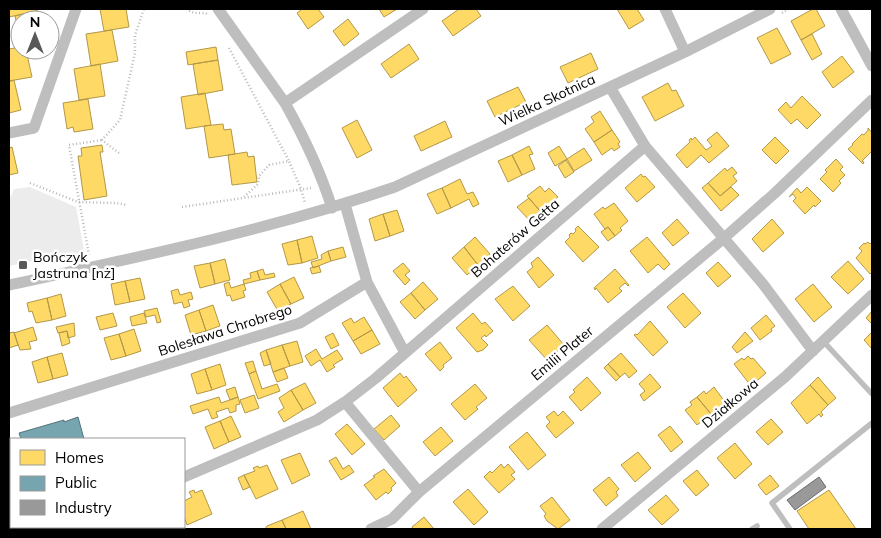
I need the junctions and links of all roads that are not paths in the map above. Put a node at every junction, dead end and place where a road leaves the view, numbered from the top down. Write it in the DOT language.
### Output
graph roads {
  1 [pos="76,9"];
  2 [pos="218,9"];
  3 [pos="423,9"];
  4 [pos="665,9"];
  5 [pos="770,9"];
  6 [pos="841,9"];
  7 [pos="685,52"];
  8 [pos="872,66"];
  9 [pos="610,87"];
  10 [pos="285,103"];
  11 [pos="870,103"];
  12 [pos="9,133"];
  13 [pos="645,146"];
  14 [pos="345,204"];
  15 [pos="332,208"];
  16 [pos="724,238"];
  17 [pos="367,282"];
  18 [pos="9,285"];
  19 [pos="872,295"];
  20 [pos="823,341"];
  21 [pos="813,351"];
  22 [pos="405,352"];
  23 [pos="872,394"];
  24 [pos="345,402"];
  25 [pos="9,413"];
  26 [pos="872,423"];
  27 [pos="185,477"];
  28 [pos="419,492"];
  29 [pos="370,529"];
  30 [pos="602,529"];
  31 [pos="790,529"];
  1 -- 12 [label="street"];
  2 -- 10 [label="street"];
  3 -- 10 [label="street"];
  4 -- 7 [label="street"];
  5 -- 7 [label="street, Wielka Skotnica"];
  6 -- 8 [label="street"];
  7 -- 9 [label="street, Wielka Skotnica"];
  9 -- 13 [label="street"];
  9 -- 14 [label="street, Wielka Skotnica"];
  10 -- 15 [label="street"];
  11 -- 16 [label="street, Emilii Plater"];
  13 -- 16 [label="street"];
  13 -- 22 [label="street, Bohaterów Getta"];
  14 -- 15 [label="street, Wielka Skotnica"];
  14 -- 17 [label="street"];
  15 -- 18 [label="street, Wielka Skotnica"];
  16 -- 21 [label="street"];
  16 -- 28 [label="street, Emilii Plater"];
  17 -- 22 [label="street"];
  17 -- 25 [label="street, Bolesława Chrobrego"];
  19 -- 20 [label="street, Działkowa"];
  20 -- 21 [label="street, Działkowa"];
  20 -- 23 [label="lane"];
  21 -- 30 [label="street, Działkowa"];
  22 -- 24 [label="street, Bohaterów Getta"];
  24 -- 27 [label="street, Bohaterów Getta"];
  24 -- 28 [label="street"];
  26 -- 31 [label="lane"];
  28 -- 29 [label="street, Emilii Plater"];
}
